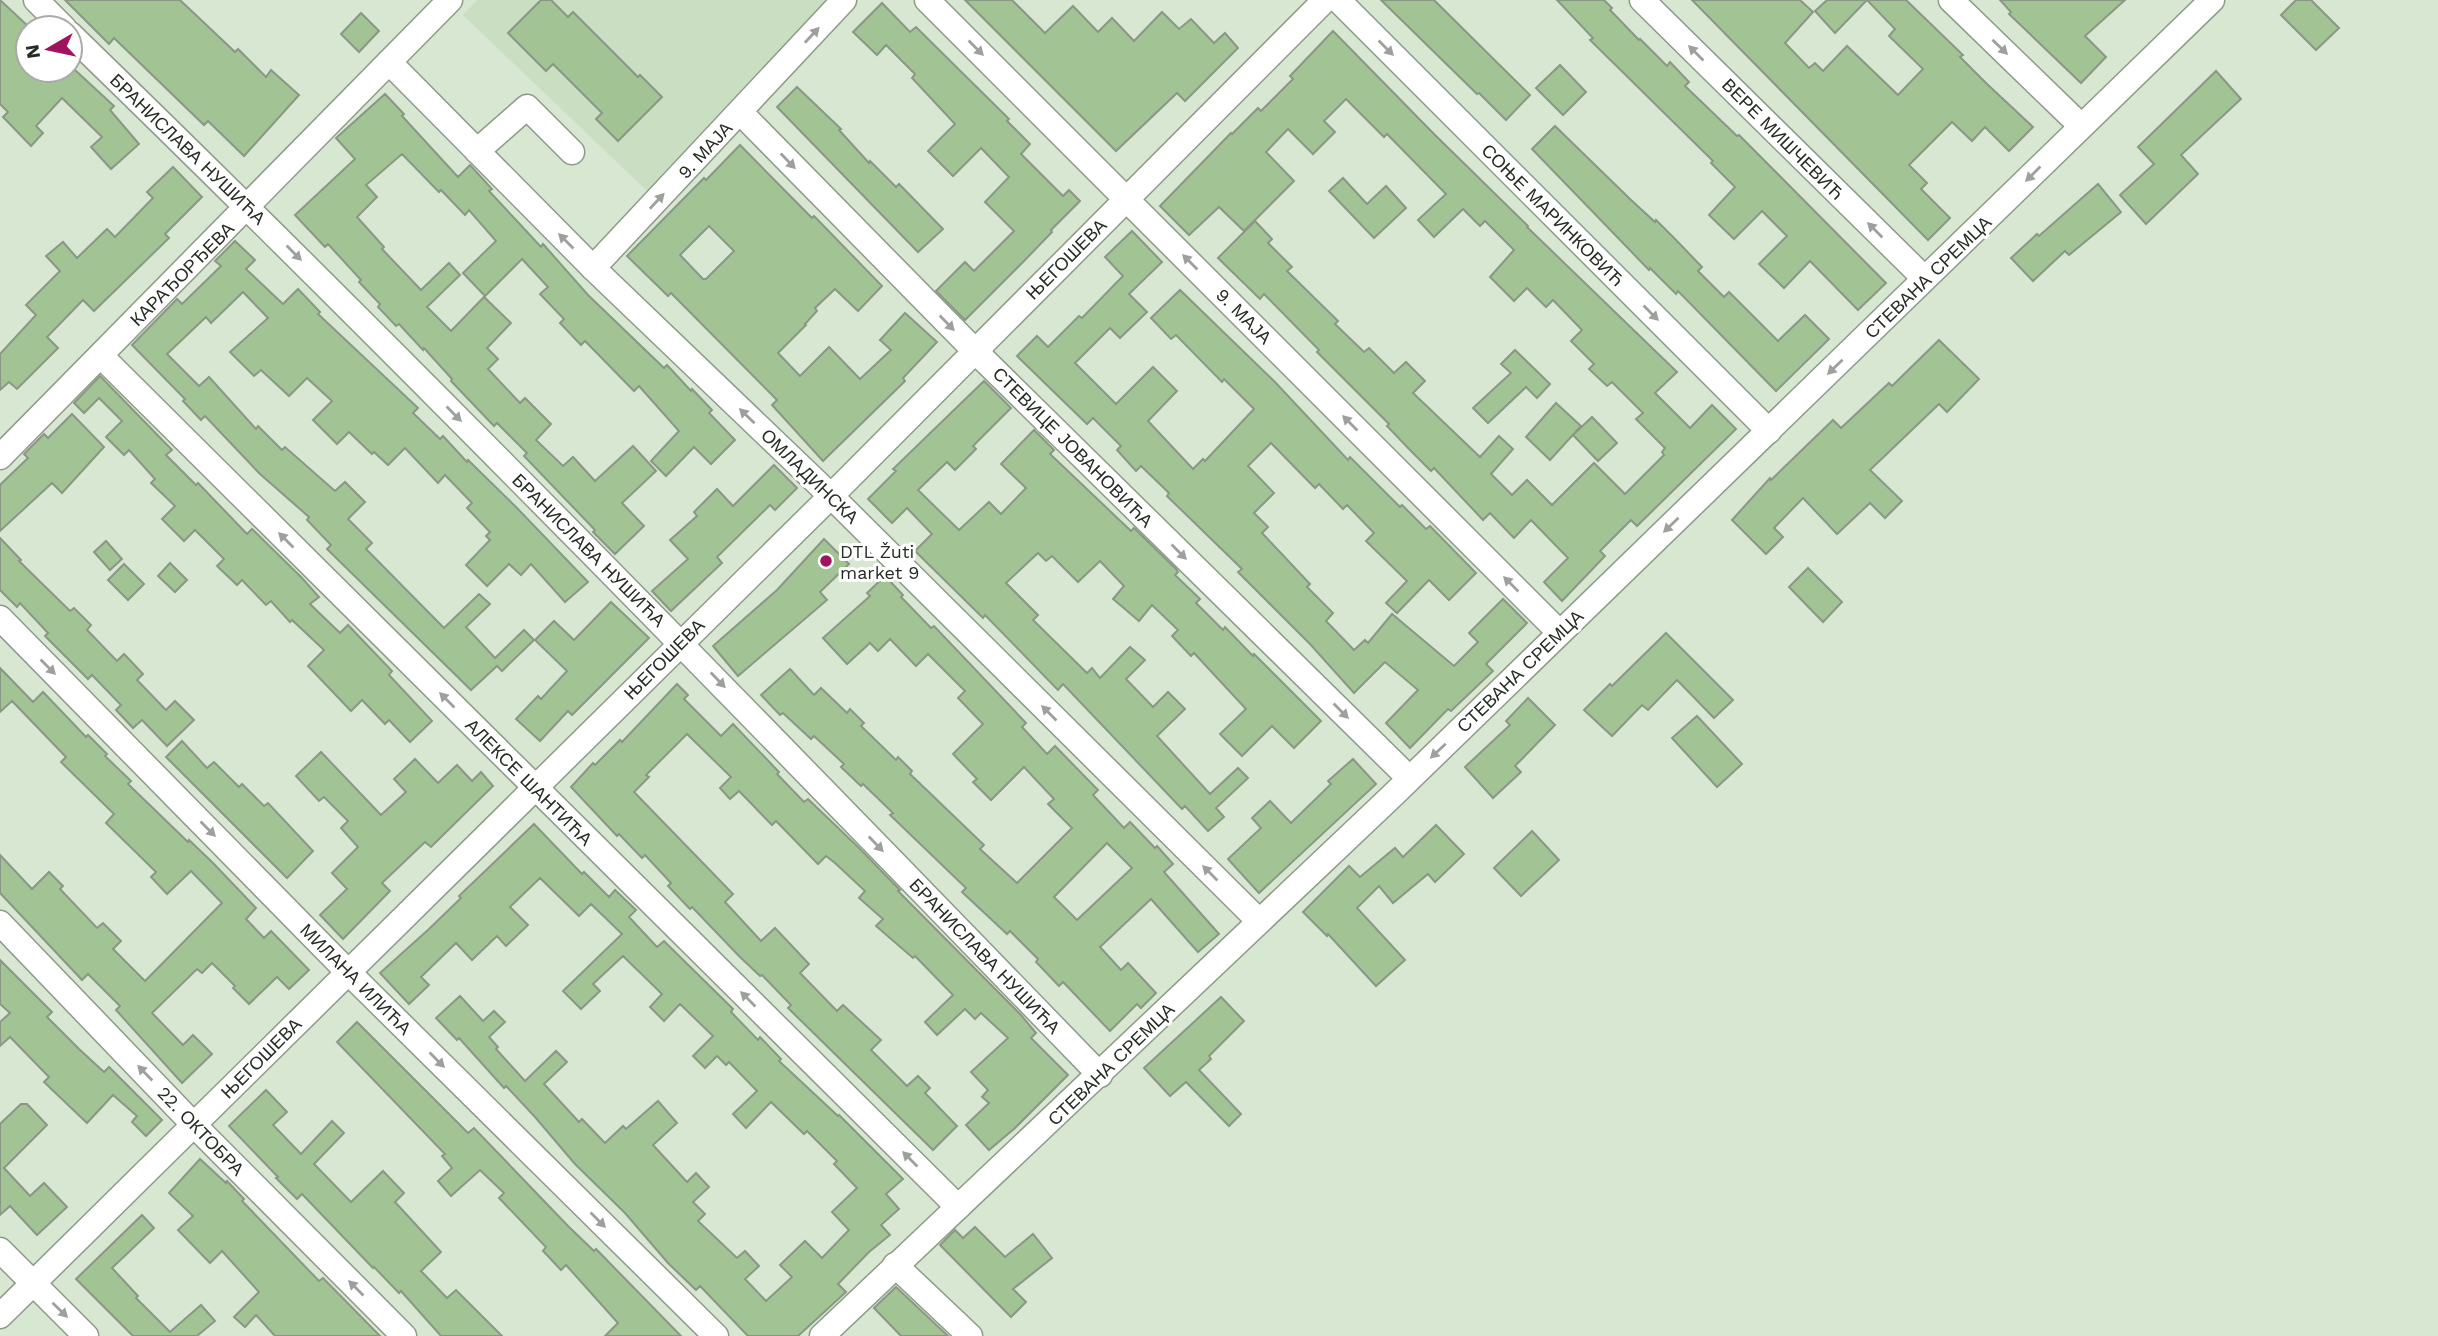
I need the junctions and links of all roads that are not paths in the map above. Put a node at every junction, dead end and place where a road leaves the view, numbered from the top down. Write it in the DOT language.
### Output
graph roads {
  1 [pos="36,0"];
  2 [pos="450,0"];
  3 [pos="844,0"];
  4 [pos="927,0"];
  5 [pos="1325,0"];
  6 [pos="1338,0"];
  7 [pos="1642,0"];
  8 [pos="1951,0"];
  9 [pos="2212,0"];
  10 [pos="50,14"];
  11 [pos="84,48"];
  12 [pos="389,62"];
  13 [pos="740,112"];
  14 [pos="2081,126"];
  15 [pos="477,151"];
  16 [pos="572,152"];
  17 [pos="1126,198"];
  18 [pos="248,207"];
  19 [pos="593,268"];
  20 [pos="1924,278"];
  21 [pos="974,350"];
  22 [pos="101,356"];
  23 [pos="1769,431"];
  24 [pos="0,457"];
  25 [pos="831,496"];
  26 [pos="0,618"];
  27 [pos="1559,632"];
  28 [pos="681,642"];
  29 [pos="1409,778"];
  30 [pos="535,788"];
  31 [pos="1259,921"];
  32 [pos="0,923"];
  33 [pos="348,972"];
  34 [pos="1100,1075"];
  35 [pos="194,1125"];
  36 [pos="958,1207"];
  37 [pos="0,1250"];
  38 [pos="895,1265"];
  39 [pos="32,1283"];
  40 [pos="0,1316"];
  41 [pos="86,1336"];
  42 [pos="404,1336"];
  43 [pos="716,1336"];
  44 [pos="822,1336"];
  45 [pos="970,1336"];
  1 -- 10 [label="street"];
  2 -- 12 [label="street, КАРАЂОРЂЕВА"];
  13 -- 3 [label="street, 9. МАЈА, one-way"];
  4 -- 17 [label="street, 9. МАЈА, one-way"];
  5 -- 17 [label="street, ЊЕГОШЕВА"];
  6 -- 23 [label="street, СОЊЕ МАРИНКОВИЋ, one-way"];
  20 -- 7 [label="street, ВЕРЕ МИШЧЕВИЋ, one-way"];
  8 -- 14 [label="street, one-way"];
  9 -- 14 [label="street, СТЕВАНА СРЕМЦА"];
  11 -- 18 [label="street, БРАНИСЛАВА НУШИЋА"];
  12 -- 15 [label="street, ОМЛАДИНСКА"];
  12 -- 18 [label="street, КАРАЂОРЂЕВА"];
  19 -- 13 [label="street, 9. МАЈА, one-way"];
  13 -- 21 [label="street, СТЕВИЦЕ ЈОВАНОВИЋА, one-way"];
  14 -- 20 [label="street, СТЕВАНА СРЕМЦА, one-way"];
  15 -- 16 [label="street"];
  19 -- 15 [label="street, ОМЛАДИНСКА, one-way"];
  17 -- 21 [label="street, ЊЕГОШЕВА"];
  27 -- 17 [label="street, 9. МАЈА, one-way"];
  18 -- 22 [label="street, КАРАЂОРЂЕВА"];
  18 -- 28 [label="street, БРАНИСЛАВА НУШИЋА, one-way"];
  25 -- 19 [label="street, ОМЛАДИНСКА, one-way"];
  20 -- 23 [label="street, СТЕВАНА СРЕМЦА, one-way"];
  21 -- 25 [label="street, ЊЕГОШЕВА"];
  21 -- 29 [label="street, СТЕВИЦЕ ЈОВАНОВИЋА, one-way"];
  22 -- 24 [label="street, КАРАЂОРЂЕВА"];
  30 -- 22 [label="street, АЛЕКСЕ ШАНТИЋА, one-way"];
  23 -- 27 [label="street, СТЕВАНА СРЕМЦА, one-way"];
  25 -- 28 [label="street, ЊЕГОШЕВА"];
  31 -- 25 [label="street, ОМЛАДИНСКА, one-way"];
  26 -- 33 [label="street, МИЛАНА ИЛИЋА, one-way"];
  27 -- 29 [label="street, СТЕВАНА СРЕМЦА, one-way"];
  28 -- 30 [label="street, ЊЕГОШЕВА"];
  28 -- 34 [label="street, БРАНИСЛАВА НУШИЋА, one-way"];
  29 -- 31 [label="street, СТЕВАНА СРЕМЦА"];
  30 -- 33 [label="street, ЊЕГОШЕВА"];
  36 -- 30 [label="street, АЛЕКСЕ ШАНТИЋА, one-way"];
  31 -- 34 [label="street, СТЕВАНА СРЕМЦА"];
  35 -- 32 [label="street, 22. ОКТОБРА, one-way"];
  33 -- 35 [label="street, ЊЕГОШЕВА"];
  33 -- 43 [label="street, МИЛАНА ИЛИЋА, one-way"];
  34 -- 36 [label="street, СТЕВАНА СРЕМЦА"];
  35 -- 39 [label="street, ЊЕГОШЕВА"];
  42 -- 35 [label="street, 22. ОКТОБРА, one-way"];
  36 -- 38 [label="street, СТЕВАНА СРЕМЦА"];
  37 -- 39 [label="street"];
  38 -- 44 [label="street, СТЕВАНА СРЕМЦА"];
  38 -- 45 [label="street"];
  39 -- 40 [label="street, ЊЕГОШЕВА"];
  39 -- 41 [label="street, one-way"];
}
